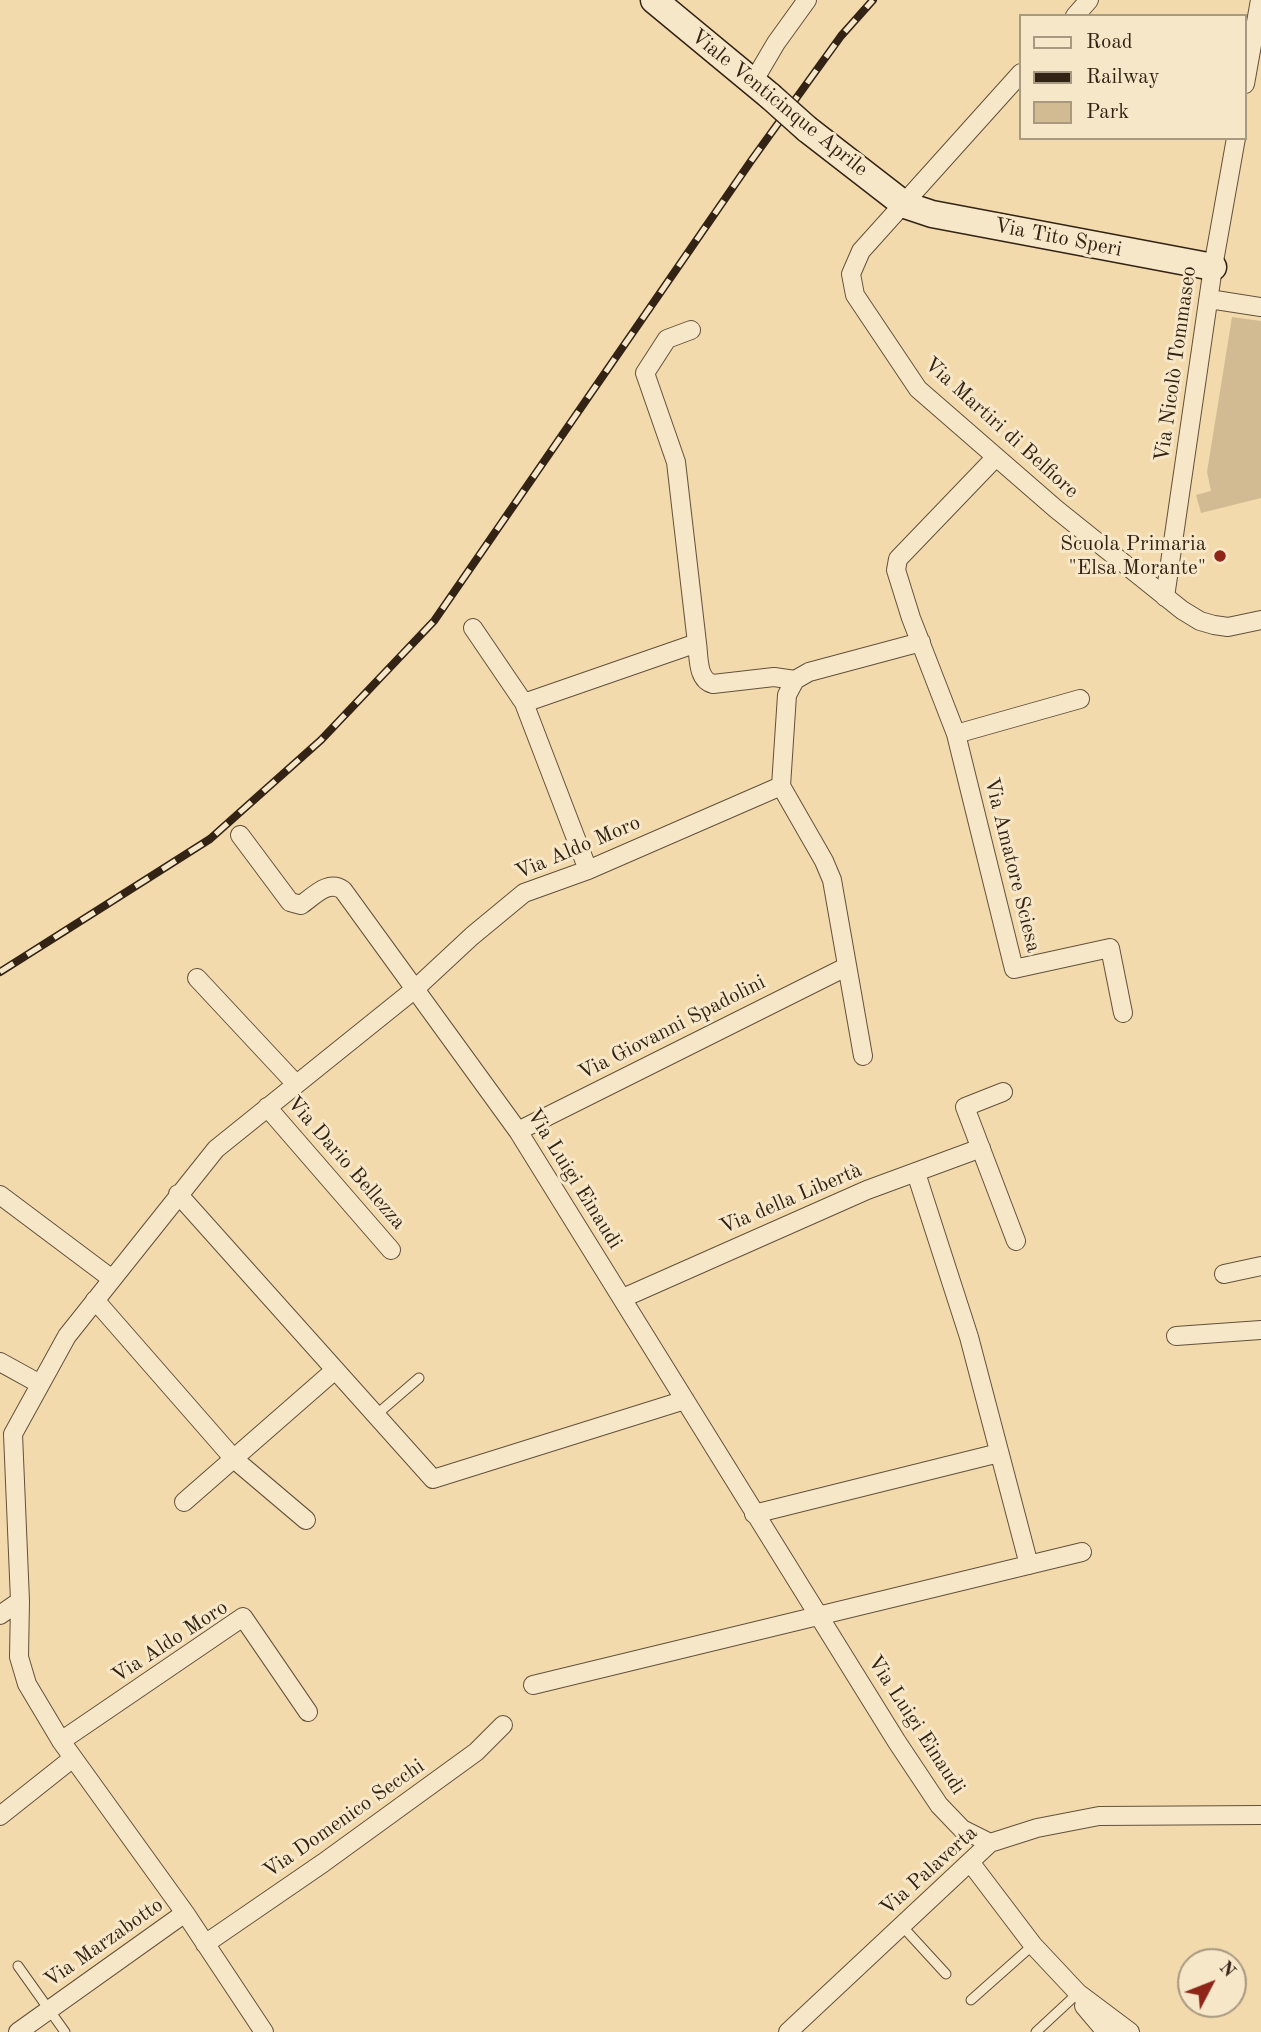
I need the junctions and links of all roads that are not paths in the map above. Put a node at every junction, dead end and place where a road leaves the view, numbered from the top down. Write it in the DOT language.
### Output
graph roads {
  1 [pos="654,0"];
  2 [pos="807,0"];
  3 [pos="1088,0"];
  4 [pos="1260,0"];
  5 [pos="1077,14"];
  6 [pos="1247,73"];
  7 [pos="1020,75"];
  8 [pos="762,89"];
  9 [pos="1236,140"];
  10 [pos="905,205"];
  11 [pos="1213,267"];
  12 [pos="1209,299"];
  13 [pos="1261,307"];
  14 [pos="691,330"];
  15 [pos="995,458"];
  16 [pos="1165,597"];
  17 [pos="1261,620"];
  18 [pos="473,628"];
  19 [pos="921,642"];
  20 [pos="697,643"];
  21 [pos="795,680"];
  22 [pos="1080,699"];
  23 [pos="524,703"];
  24 [pos="956,734"];
  25 [pos="781,786"];
  26 [pos="240,835"];
  27 [pos="588,870"];
  28 [pos="846,967"];
  29 [pos="197,978"];
  30 [pos="415,989"];
  31 [pos="1124,1013"];
  32 [pos="863,1056"];
  33 [pos="295,1083"];
  34 [pos="1003,1092"];
  35 [pos="267,1107"];
  36 [pos="518,1131"];
  37 [pos="981,1148"];
  38 [pos="916,1173"];
  39 [pos="178,1194"];
  40 [pos="0,1195"];
  41 [pos="1016,1241"];
  42 [pos="391,1250"];
  43 [pos="1261,1266"];
  44 [pos="1224,1274"];
  45 [pos="111,1279"];
  46 [pos="623,1298"];
  47 [pos="95,1300"];
  48 [pos="1261,1330"];
  49 [pos="1176,1336"];
  50 [pos="0,1362"];
  51 [pos="335,1370"];
  52 [pos="419,1378"];
  53 [pos="40,1384"];
  54 [pos="685,1401"];
  55 [pos="376,1415"];
  56 [pos="7,1436"];
  57 [pos="999,1453"];
  58 [pos="233,1459"];
  59 [pos="184,1503"];
  60 [pos="754,1514"];
  61 [pos="17,1517"];
  62 [pos="306,1520"];
  63 [pos="0,1529"];
  64 [pos="1082,1552"];
  65 [pos="1029,1565"];
  66 [pos="20,1601"];
  67 [pos="0,1615"];
  68 [pos="819,1616"];
  69 [pos="533,1685"];
  70 [pos="309,1712"];
  71 [pos="503,1725"];
  72 [pos="61,1741"];
  73 [pos="73,1758"];
  74 [pos="1261,1815"];
  75 [pos="0,1816"];
  76 [pos="990,1843"];
  77 [pos="970,1862"];
  78 [pos="185,1913"];
  79 [pos="902,1926"];
  80 [pos="205,1944"];
  81 [pos="1033,1945"];
  82 [pos="18,1966"];
  83 [pos="946,1974"];
  84 [pos="1078,1993"];
  85 [pos="971,2000"];
  86 [pos="49,2010"];
  87 [pos="18,2032"];
  88 [pos="65,2032"];
  89 [pos="264,2032"];
  90 [pos="788,2032"];
  91 [pos="1036,2032"];
  92 [pos="1106,2032"];
  93 [pos="1130,2032"];
  1 -- 8 [label="street, Viale Venticinque Aprile"];
  2 -- 8 [label="street"];
  3 -- 5 [label="street"];
  4 -- 6 [label="street"];
  7 -- 10 [label="street, Via Martiri di Belfiore"];
  8 -- 10 [label="street, Viale Venticinque Aprile, bridge"];
  9 -- 11 [label="street, Via Nicolò Tommaseo"];
  10 -- 11 [label="street, Via Tito Speri"];
  10 -- 15 [label="street, Via Martiri di Belfiore"];
  11 -- 12 [label="street, Via Nicolò Tommaseo"];
  12 -- 13 [label="street"];
  12 -- 16 [label="street, Via Nicolò Tommaseo"];
  14 -- 20 [label="street"];
  15 -- 16 [label="street, Via Martiri di Belfiore"];
  15 -- 19 [label="street, Via Amatore Sciesa"];
  16 -- 17 [label="street, Via Martiri di Belfiore"];
  18 -- 23 [label="street"];
  19 -- 21 [label="street"];
  19 -- 24 [label="street, Via Amatore Sciesa"];
  20 -- 21 [label="street"];
  20 -- 23 [label="street"];
  21 -- 25 [label="street"];
  22 -- 24 [label="street"];
  23 -- 27 [label="street"];
  24 -- 31 [label="street, Via Amatore Sciesa"];
  25 -- 27 [label="street, Via Aldo Moro"];
  25 -- 28 [label="street"];
  26 -- 30 [label="street"];
  27 -- 30 [label="street, Via Aldo Moro"];
  28 -- 32 [label="street"];
  28 -- 36 [label="street, Via Giovanni Spadolini"];
  29 -- 33 [label="street"];
  30 -- 33 [label="street, Via Aldo Moro"];
  30 -- 36 [label="street, Via Luigi Einaudi"];
  33 -- 35 [label="street, Via Aldo Moro"];
  34 -- 37 [label="street"];
  35 -- 39 [label="street, Via Aldo Moro"];
  35 -- 42 [label="street, Via Dario Bellezza"];
  36 -- 46 [label="street, Via Luigi Einaudi"];
  37 -- 38 [label="street, Via della Libertà"];
  37 -- 41 [label="street"];
  38 -- 46 [label="street, Via della Libertà"];
  38 -- 57 [label="street"];
  39 -- 45 [label="street, Via Aldo Moro"];
  39 -- 51 [label="street"];
  40 -- 45 [label="street"];
  43 -- 44 [label="street"];
  45 -- 47 [label="street, Via Aldo Moro"];
  46 -- 54 [label="street, Via Luigi Einaudi"];
  47 -- 53 [label="street, Via Aldo Moro"];
  47 -- 58 [label="street"];
  48 -- 49 [label="street"];
  50 -- 53 [label="street"];
  51 -- 55 [label="street"];
  51 -- 58 [label="street"];
  52 -- 55 [label="lane"];
  53 -- 56 [label="street, Via Aldo Moro"];
  54 -- 55 [label="street"];
  54 -- 60 [label="street, Via Luigi Einaudi"];
  56 -- 61 [label="street, Via Aldo Moro"];
  57 -- 60 [label="street"];
  57 -- 65 [label="street"];
  58 -- 59 [label="street"];
  58 -- 62 [label="street"];
  60 -- 68 [label="street, Via Luigi Einaudi"];
  61 -- 63 [label="street"];
  61 -- 66 [label="street, Via Aldo Moro"];
  64 -- 65 [label="street"];
  65 -- 68 [label="street"];
  66 -- 67 [label="street"];
  66 -- 72 [label="street, Via Aldo Moro"];
  68 -- 69 [label="street"];
  68 -- 76 [label="street, Via Luigi Einaudi"];
  70 -- 72 [label="street, Via Aldo Moro"];
  71 -- 80 [label="street, Via Domenico Secchi"];
  72 -- 73 [label="street, Via Aldo Moro"];
  73 -- 75 [label="street"];
  73 -- 78 [label="street, Via Aldo Moro"];
  74 -- 76 [label="street, Via Palaverta"];
  76 -- 77 [label="street, Via Palaverta"];
  77 -- 79 [label="street, Via Palaverta"];
  77 -- 81 [label="street"];
  78 -- 80 [label="street, Via Aldo Moro"];
  78 -- 86 [label="street, Via Marzabotto"];
  79 -- 83 [label="lane"];
  79 -- 90 [label="street, Via Palaverta"];
  80 -- 89 [label="street, Via Aldo Moro"];
  81 -- 84 [label="street"];
  81 -- 85 [label="lane"];
  82 -- 86 [label="lane, Via Marzabotto"];
  84 -- 91 [label="lane"];
  84 -- 92 [label="street"];
  84 -- 93 [label="street"];
  86 -- 87 [label="street, Via Marzabotto"];
  86 -- 88 [label="lane, Via Marzabotto"];
}
